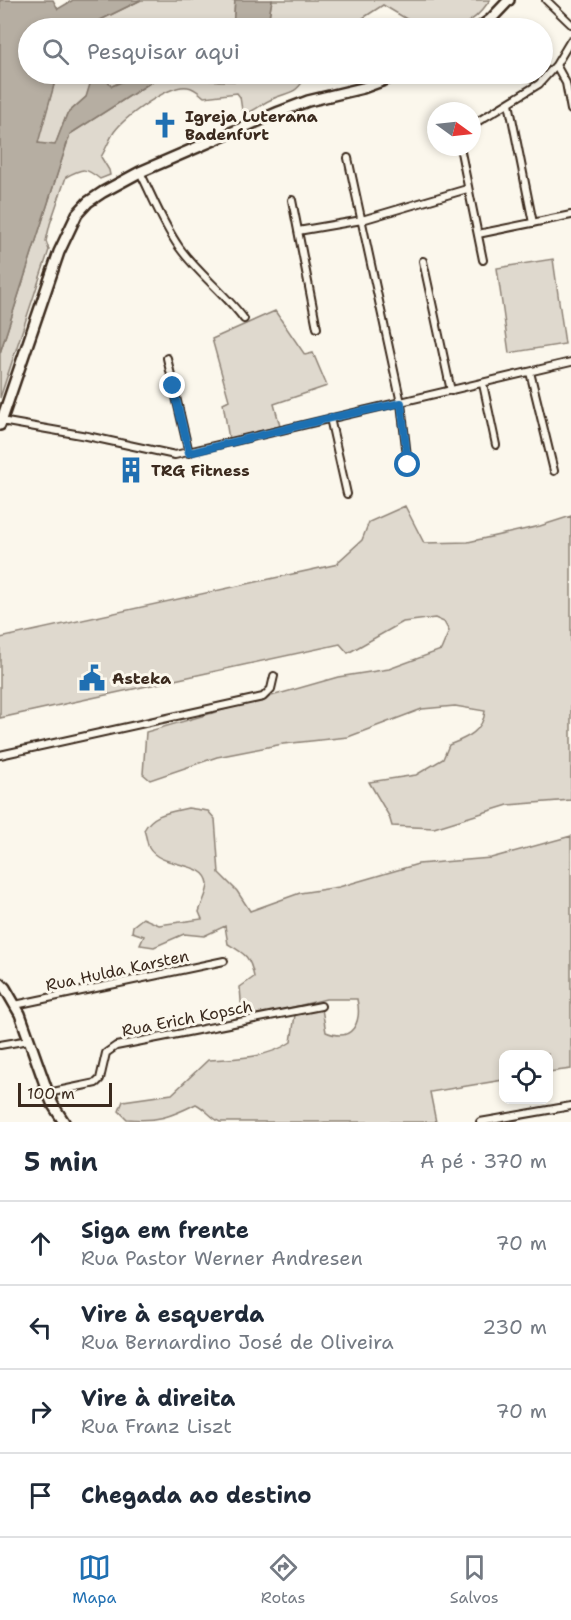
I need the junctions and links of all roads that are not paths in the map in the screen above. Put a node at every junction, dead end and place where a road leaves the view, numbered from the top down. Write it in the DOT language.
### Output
graph roads {
  1 [pos="508,0"];
  2 [pos="546,0"];
  3 [pos="492,18"];
  4 [pos="571,24"];
  5 [pos="571,40"];
  6 [pos="556,65"];
  7 [pos="553,68"];
  8 [pos="374,84"];
  9 [pos="539,84"];
  10 [pos="509,103"];
  11 [pos="571,110"];
  12 [pos="481,120"];
  13 [pos="462,156"];
  14 [pos="348,158"];
  15 [pos="140,172"];
  16 [pos="467,189"];
  17 [pos="292,200"];
  18 [pos="571,214"];
  19 [pos="362,220"];
  20 [pos="534,223"];
  21 [pos="298,231"];
  22 [pos="478,234"];
  23 [pos="483,260"];
  24 [pos="423,261"];
  25 [pos="244,319"];
  26 [pos="317,328"];
  27 [pos="166,358"];
  28 [pos="571,362"];
  29 [pos="530,372"];
  30 [pos="483,384"];
  31 [pos="451,391"];
  32 [pos="401,403"];
  33 [pos="330,418"];
  34 [pos="1,423"];
  35 [pos="496,445"];
  36 [pos="189,453"];
  37 [pos="408,465"];
  38 [pos="554,471"];
  39 [pos="347,494"];
  40 [pos="274,676"];
  41 [pos="0,755"];
  42 [pos="224,961"];
  43 [pos="0,983"];
  44 [pos="15,1005"];
  45 [pos="321,1006"];
  46 [pos="29,1040"];
  47 [pos="0,1045"];
  48 [pos="48,1093"];
  49 [pos="571,1106"];
  50 [pos="64,1122"];
  51 [pos="480,1122"];
  1 -- 3 [label="street"];
  2 -- 4 [label="street"];
  5 -- 6 [label="street"];
  6 -- 7 [label="street"];
  6 -- 11 [label="street"];
  8 -- 15 [label="street"];
  9 -- 10 [label="street"];
  10 -- 12 [label="street"];
  10 -- 20 [label="street"];
  13 -- 16 [label="street"];
  14 -- 19 [label="street"];
  15 -- 25 [label="street"];
  15 -- 34 [label="street"];
  16 -- 19 [label="street"];
  16 -- 22 [label="street"];
  17 -- 21 [label="street"];
  18 -- 20 [label="street"];
  19 -- 21 [label="street"];
  19 -- 32 [label="street"];
  20 -- 22 [label="street"];
  21 -- 26 [label="street"];
  22 -- 23 [label="street"];
  24 -- 31 [label="street"];
  27 -- 36 [label="street"];
  28 -- 29 [label="street"];
  29 -- 30 [label="street"];
  29 -- 38 [label="street"];
  30 -- 31 [label="street"];
  30 -- 35 [label="street"];
  31 -- 32 [label="street"];
  32 -- 33 [label="street"];
  32 -- 37 [label="street"];
  33 -- 36 [label="street"];
  33 -- 39 [label="street"];
  34 -- 36 [label="street"];
  40 -- 41 [label="street"];
  42 -- 44 [label="street, Rua Hulda Karsten"];
  43 -- 44 [label="street"];
  44 -- 46 [label="street"];
  45 -- 48 [label="street, Rua Erich Kopsch"];
  46 -- 47 [label="street"];
  46 -- 48 [label="street"];
  48 -- 50 [label="street"];
  49 -- 51 [label="street"];
}
